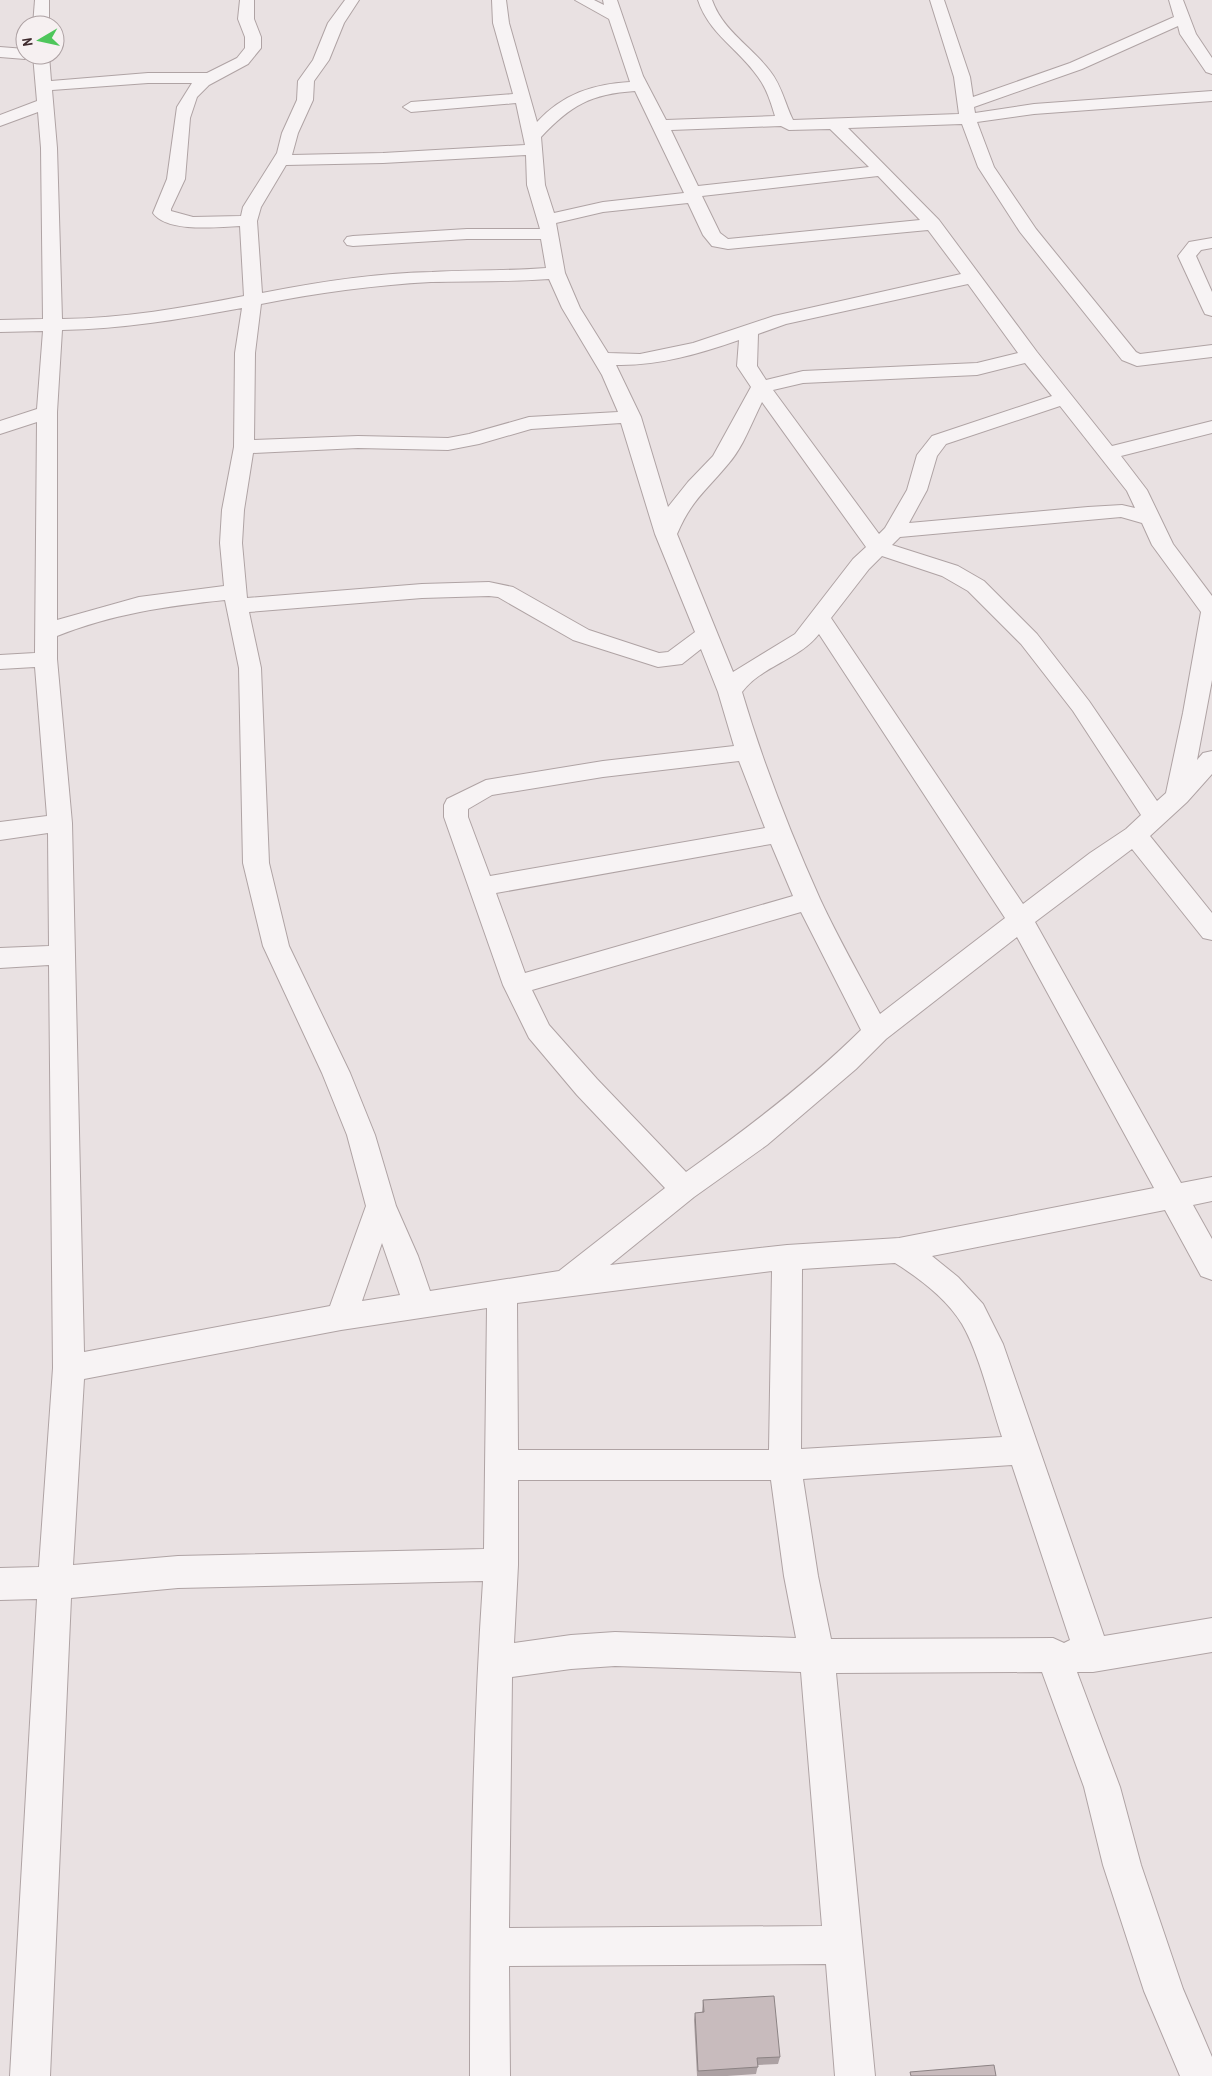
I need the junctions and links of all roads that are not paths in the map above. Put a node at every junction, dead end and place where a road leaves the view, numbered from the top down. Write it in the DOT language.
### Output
graph roads {
  1 [pos="42,0"];
  2 [pos="247,0"];
  3 [pos="352,0"];
  4 [pos="499,0"];
  5 [pos="582,0"];
  6 [pos="610,0"];
  7 [pos="705,0"];
  8 [pos="938,0"];
  9 [pos="1176,0"];
  10 [pos="41,15"];
  11 [pos="616,17"];
  12 [pos="1182,19"];
  13 [pos="0,52"];
  14 [pos="15,53"];
  15 [pos="42,65"];
  16 [pos="1212,68"];
  17 [pos="208,78"];
  18 [pos="639,86"];
  19 [pos="45,95"];
  20 [pos="1212,96"];
  21 [pos="522,98"];
  22 [pos="411,107"];
  23 [pos="967,112"];
  24 [pos="784,120"];
  25 [pos="0,121"];
  26 [pos="835,124"];
  27 [pos="660,125"];
  28 [pos="533,143"];
  29 [pos="281,160"];
  30 [pos="881,171"];
  31 [pos="693,195"];
  32 [pos="248,221"];
  33 [pos="933,224"];
  34 [pos="548,227"];
  35 [pos="353,241"];
  36 [pos="1212,243"];
  37 [pos="556,273"];
  38 [pos="973,277"];
  39 [pos="253,299"];
  40 [pos="1212,310"];
  41 [pos="0,326"];
  42 [pos="53,326"];
  43 [pos="749,333"];
  44 [pos="1212,351"];
  45 [pos="1030,356"];
  46 [pos="602,360"];
  47 [pos="761,387"];
  48 [pos="1065,398"];
  49 [pos="47,412"];
  50 [pos="631,417"];
  51 [pos="0,428"];
  52 [pos="1212,428"];
  53 [pos="244,446"];
  54 [pos="1108,453"];
  55 [pos="1150,518"];
  56 [pos="894,530"];
  57 [pos="666,534"];
  58 [pos="877,547"];
  59 [pos="236,599"];
  60 [pos="1212,612"];
  61 [pos="820,619"];
  62 [pos="46,632"];
  63 [pos="707,634"];
  64 [pos="46,659"];
  65 [pos="0,662"];
  66 [pos="730,692"];
  67 [pos="748,752"];
  68 [pos="1212,759"];
  69 [pos="1178,796"];
  70 [pos="1155,817"];
  71 [pos="60,823"];
  72 [pos="0,831"];
  73 [pos="780,834"];
  74 [pos="1135,835"];
  75 [pos="482,886"];
  76 [pos="808,900"];
  77 [pos="1021,921"];
  78 [pos="1212,931"];
  79 [pos="61,955"];
  80 [pos="0,958"];
  81 [pos="516,985"];
  82 [pos="876,1032"];
  83 [pos="684,1189"];
  84 [pos="1212,1189"];
  85 [pos="1173,1196"];
  86 [pos="381,1206"];
  87 [pos="898,1250"];
  88 [pos="786,1257"];
  89 [pos="1212,1267"];
  90 [pos="566,1283"];
  91 [pos="502,1293"];
  92 [pos="419,1305"];
  93 [pos="341,1317"];
  94 [pos="69,1368"];
  95 [pos="1022,1450"];
  96 [pos="502,1465"];
  97 [pos="785,1465"];
  98 [pos="501,1565"];
  99 [pos="55,1583"];
  100 [pos="0,1584"];
  101 [pos="1212,1635"];
  102 [pos="1053,1655"];
  103 [pos="1093,1655"];
  104 [pos="817,1656"];
  105 [pos="495,1663"];
  106 [pos="842,1945"];
  107 [pos="489,1947"];
  108 [pos="30,2076"];
  109 [pos="490,2076"];
  110 [pos="855,2076"];
  111 [pos="1200,2076"];
  1 -- 10 [label="street"];
  2 -- 17 [label="street"];
  3 -- 29 [label="street"];
  4 -- 21 [label="street"];
  5 -- 11 [label="street"];
  6 -- 11 [label="street"];
  7 -- 24 [label="street"];
  8 -- 23 [label="street"];
  9 -- 12 [label="street"];
  11 -- 18 [label="street"];
  12 -- 16 [label="street"];
  12 -- 23 [label="street"];
  13 -- 14 [label="street"];
  15 -- 19 [label="street"];
  17 -- 19 [label="street"];
  17 -- 32 [label="street"];
  18 -- 27 [label="street"];
  18 -- 28 [label="street"];
  19 -- 25 [label="street"];
  19 -- 42 [label="street"];
  20 -- 23 [label="street"];
  21 -- 22 [label="street"];
  21 -- 28 [label="street"];
  23 -- 26 [label="street"];
  23 -- 44 [label="street"];
  24 -- 26 [label="street"];
  24 -- 27 [label="street"];
  26 -- 30 [label="street"];
  27 -- 31 [label="street"];
  28 -- 29 [label="street"];
  28 -- 34 [label="street"];
  29 -- 32 [label="street"];
  30 -- 31 [label="street"];
  30 -- 33 [label="street"];
  31 -- 33 [label="street"];
  31 -- 34 [label="street"];
  32 -- 39 [label="street"];
  33 -- 38 [label="street"];
  34 -- 35 [label="street"];
  34 -- 37 [label="street"];
  36 -- 40 [label="street"];
  37 -- 39 [label="street"];
  37 -- 46 [label="street"];
  38 -- 43 [label="street"];
  38 -- 45 [label="street"];
  39 -- 42 [label="street"];
  39 -- 53 [label="street"];
  41 -- 42 [label="street"];
  42 -- 49 [label="street"];
  43 -- 46 [label="street"];
  43 -- 47 [label="street"];
  45 -- 47 [label="street"];
  45 -- 48 [label="street"];
  46 -- 50 [label="street"];
  47 -- 57 [label="street"];
  47 -- 58 [label="street"];
  48 -- 54 [label="street"];
  48 -- 56 [label="street"];
  49 -- 51 [label="street"];
  49 -- 62 [label="street"];
  50 -- 53 [label="street"];
  50 -- 57 [label="street"];
  52 -- 54 [label="street"];
  53 -- 59 [label="street"];
  54 -- 55 [label="street"];
  55 -- 56 [label="street"];
  55 -- 60 [label="street"];
  56 -- 58 [label="street"];
  57 -- 63 [label="street"];
  58 -- 61 [label="street"];
  58 -- 70 [label="street"];
  59 -- 62 [label="street"];
  59 -- 63 [label="street"];
  59 -- 86 [label="street"];
  60 -- 69 [label="street"];
  61 -- 66 [label="street"];
  61 -- 77 [label="street"];
  62 -- 64 [label="street"];
  63 -- 66 [label="street"];
  64 -- 65 [label="street"];
  64 -- 71 [label="street"];
  66 -- 67 [label="street"];
  67 -- 73 [label="street"];
  67 -- 75 [label="street"];
  68 -- 69 [label="street"];
  69 -- 70 [label="street"];
  70 -- 74 [label="street"];
  71 -- 72 [label="street"];
  71 -- 79 [label="street"];
  73 -- 75 [label="street"];
  73 -- 76 [label="street"];
  74 -- 77 [label="street"];
  74 -- 78 [label="street"];
  75 -- 81 [label="street"];
  76 -- 81 [label="street"];
  76 -- 82 [label="street"];
  77 -- 82 [label="street"];
  77 -- 85 [label="street"];
  79 -- 80 [label="street"];
  79 -- 94 [label="street"];
  81 -- 83 [label="street"];
  82 -- 83 [label="street"];
  83 -- 90 [label="street"];
  84 -- 85 [label="street"];
  85 -- 87 [label="street"];
  85 -- 89 [label="street"];
  86 -- 92 [label="street"];
  86 -- 93 [label="street"];
  87 -- 88 [label="street"];
  87 -- 95 [label="street"];
  88 -- 90 [label="street"];
  88 -- 97 [label="street"];
  90 -- 91 [label="street"];
  91 -- 92 [label="street"];
  91 -- 96 [label="street"];
  92 -- 93 [label="street"];
  93 -- 94 [label="street"];
  94 -- 99 [label="street"];
  95 -- 97 [label="street"];
  95 -- 103 [label="street"];
  96 -- 97 [label="street"];
  96 -- 98 [label="street"];
  97 -- 104 [label="street"];
  98 -- 99 [label="street"];
  98 -- 105 [label="street"];
  99 -- 100 [label="street"];
  99 -- 108 [label="street"];
  101 -- 103 [label="street"];
  102 -- 103 [label="street"];
  102 -- 104 [label="street"];
  102 -- 111 [label="street"];
  104 -- 105 [label="street"];
  104 -- 106 [label="street"];
  105 -- 107 [label="street"];
  106 -- 107 [label="street"];
  106 -- 110 [label="street"];
  107 -- 109 [label="street"];
}
